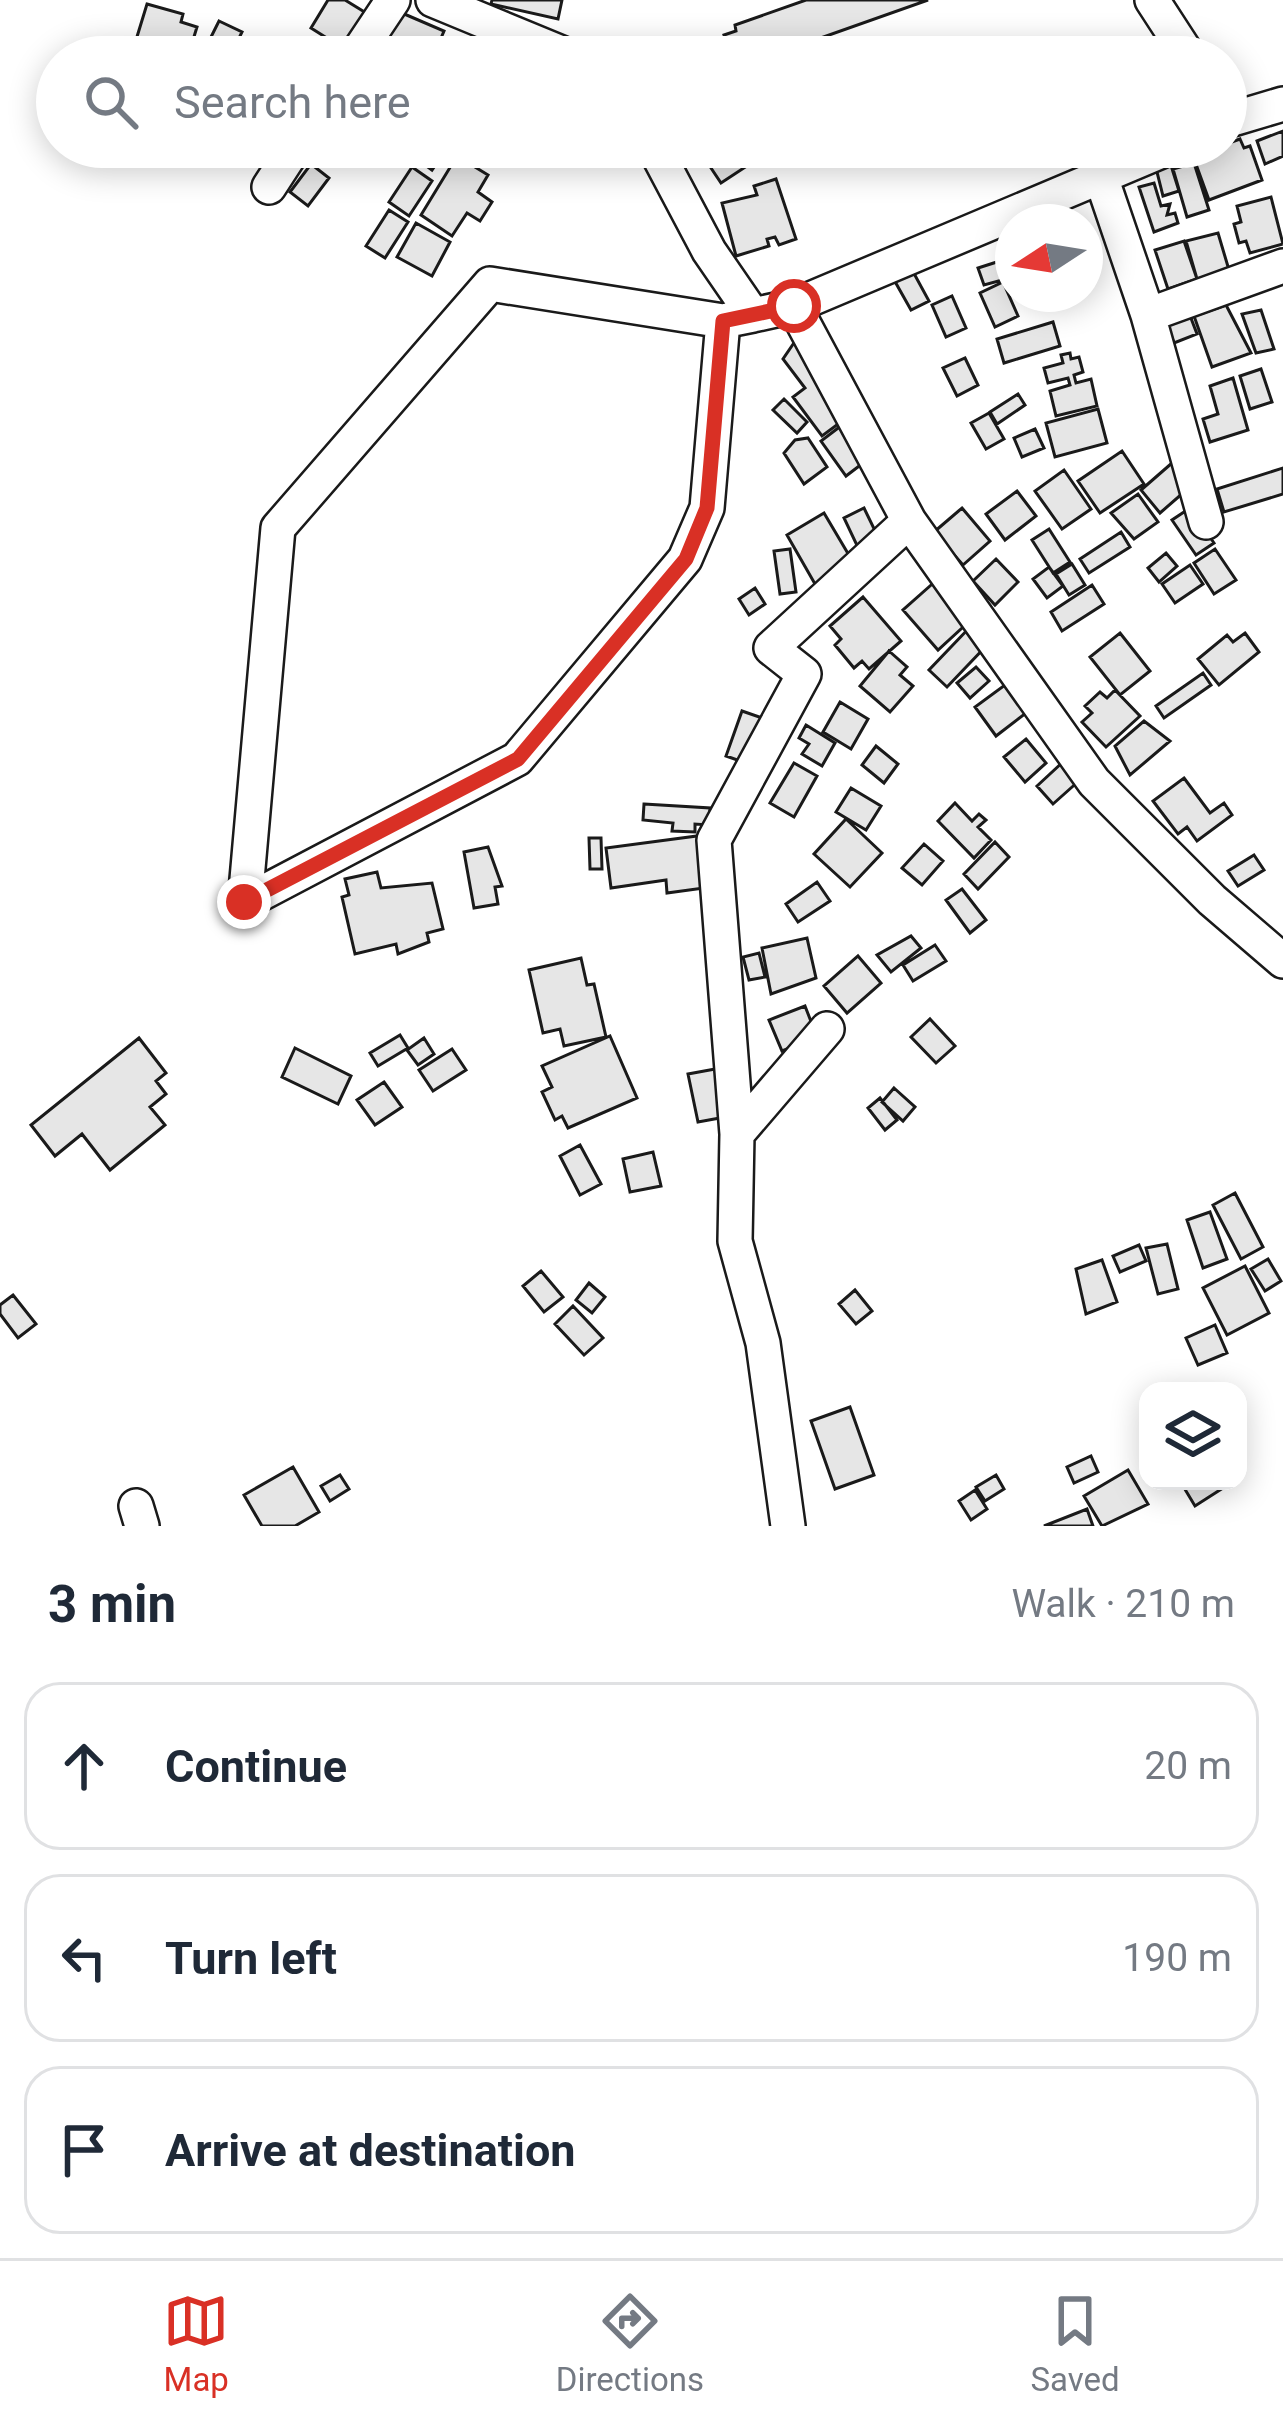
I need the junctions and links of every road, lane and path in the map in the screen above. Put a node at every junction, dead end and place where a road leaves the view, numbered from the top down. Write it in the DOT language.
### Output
graph roads {
  1 [pos="393,0"];
  2 [pos="433,0"];
  3 [pos="1152,0"];
  4 [pos="369,36"];
  5 [pos="520,36"];
  6 [pos="1175,36"];
  7 [pos="1283,104"];
  8 [pos="1247,113"];
  9 [pos="282,168"];
  10 [pos="665,168"];
  11 [pos="1127,168"];
  12 [pos="1102,180"];
  13 [pos="269,187"];
  14 [pos="1283,266"];
  15 [pos="794,306"];
  16 [pos="1148,315"];
  17 [pos="738,318"];
  18 [pos="909,521"];
  19 [pos="1206,522"];
  20 [pos="1283,961"];
  21 [pos="827,1029"];
  22 [pos="737,1134"];
  23 [pos="788,1526"];
  1 -- 4 [label="street"];
  2 -- 5 [label="street"];
  3 -- 6 [label="street"];
  7 -- 8 [label="street"];
  9 -- 13 [label="street"];
  10 -- 17 [label="street"];
  11 -- 12 [label="street"];
  12 -- 15 [label="street"];
  12 -- 16 [label="street"];
  14 -- 16 [label="street"];
  15 -- 17 [label="street"];
  15 -- 18 [label="street"];
  16 -- 19 [label="street"];
  17 -- 17 [label="street"];
  18 -- 20 [label="street"];
  18 -- 22 [label="street"];
  21 -- 22 [label="street"];
  22 -- 23 [label="street"];
}
